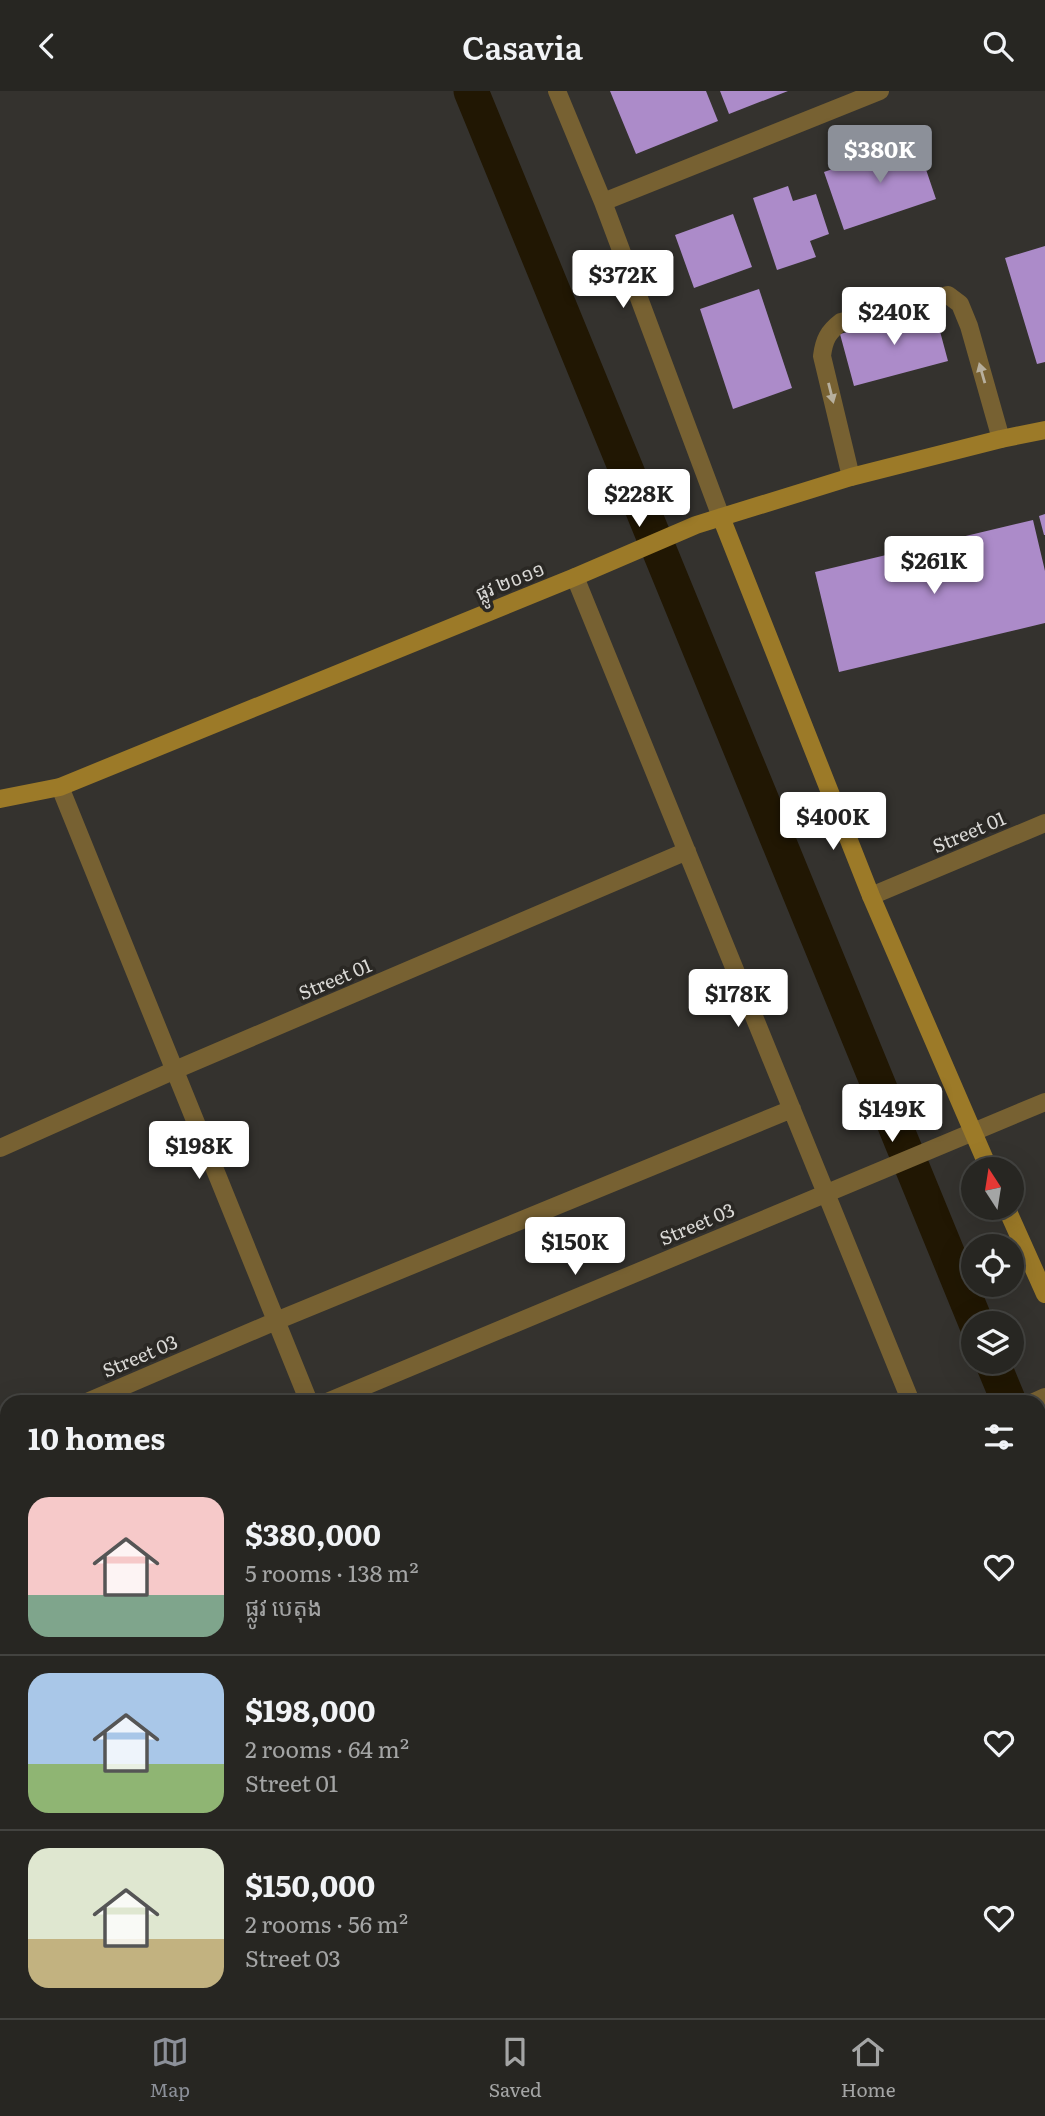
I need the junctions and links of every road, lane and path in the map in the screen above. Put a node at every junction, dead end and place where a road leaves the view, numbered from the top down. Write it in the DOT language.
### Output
graph roads {
  1 [pos="557,91"];
  2 [pos="880,91"];
  3 [pos="849,97"];
  4 [pos="603,202"];
  5 [pos="1045,430"];
  6 [pos="1001,439"];
  7 [pos="851,477"];
  8 [pos="721,517"];
  9 [pos="576,577"];
  10 [pos="60,787"];
  11 [pos="0,799"];
  12 [pos="1045,823"];
  13 [pos="687,851"];
  14 [pos="871,896"];
  15 [pos="175,1070"];
  16 [pos="1045,1102"];
  17 [pos="792,1109"];
  18 [pos="967,1134"];
  19 [pos="0,1148"];
  20 [pos="981,1157"];
  21 [pos="832,1190"];
  22 [pos="1012,1220"];
  23 [pos="1045,1294"];
  24 [pos="276,1321"];
  25 [pos="103,1395"];
  26 [pos="306,1395"];
  27 [pos="344,1395"];
  28 [pos="908,1395"];
  1 -- 4 [label="street"];
  2 -- 3 [label="street"];
  3 -- 4 [label="street"];
  4 -- 8 [label="street"];
  5 -- 6 [label="main road, ផ្លូវ ២០១១"];
  6 -- 7 [label="main road, ផ្លូវ ២០១១"];
  6 -- 7 [label="street, one-way"];
  7 -- 8 [label="main road, ផ្លូវ ២០១១"];
  8 -- 9 [label="main road, ផ្លូវ ២០១១"];
  8 -- 14 [label="main road"];
  9 -- 10 [label="main road, ផ្លូវ ២០១១"];
  9 -- 13 [label="street"];
  10 -- 11 [label="main road, ផ្លូវ ២០១១"];
  10 -- 15 [label="street"];
  12 -- 14 [label="street, Street 01"];
  13 -- 15 [label="street, Street 01"];
  13 -- 17 [label="street"];
  14 -- 18 [label="main road"];
  15 -- 19 [label="street, Street 01"];
  15 -- 24 [label="street"];
  16 -- 18 [label="street, Street 03"];
  17 -- 21 [label="street"];
  17 -- 24 [label="street, Street 03"];
  18 -- 20 [label="main road"];
  18 -- 21 [label="street, Street 03"];
  21 -- 27 [label="street, Street 03"];
  21 -- 28 [label="street"];
  22 -- 23 [label="main road"];
  24 -- 25 [label="street, Street 03"];
  24 -- 26 [label="street"];
}
